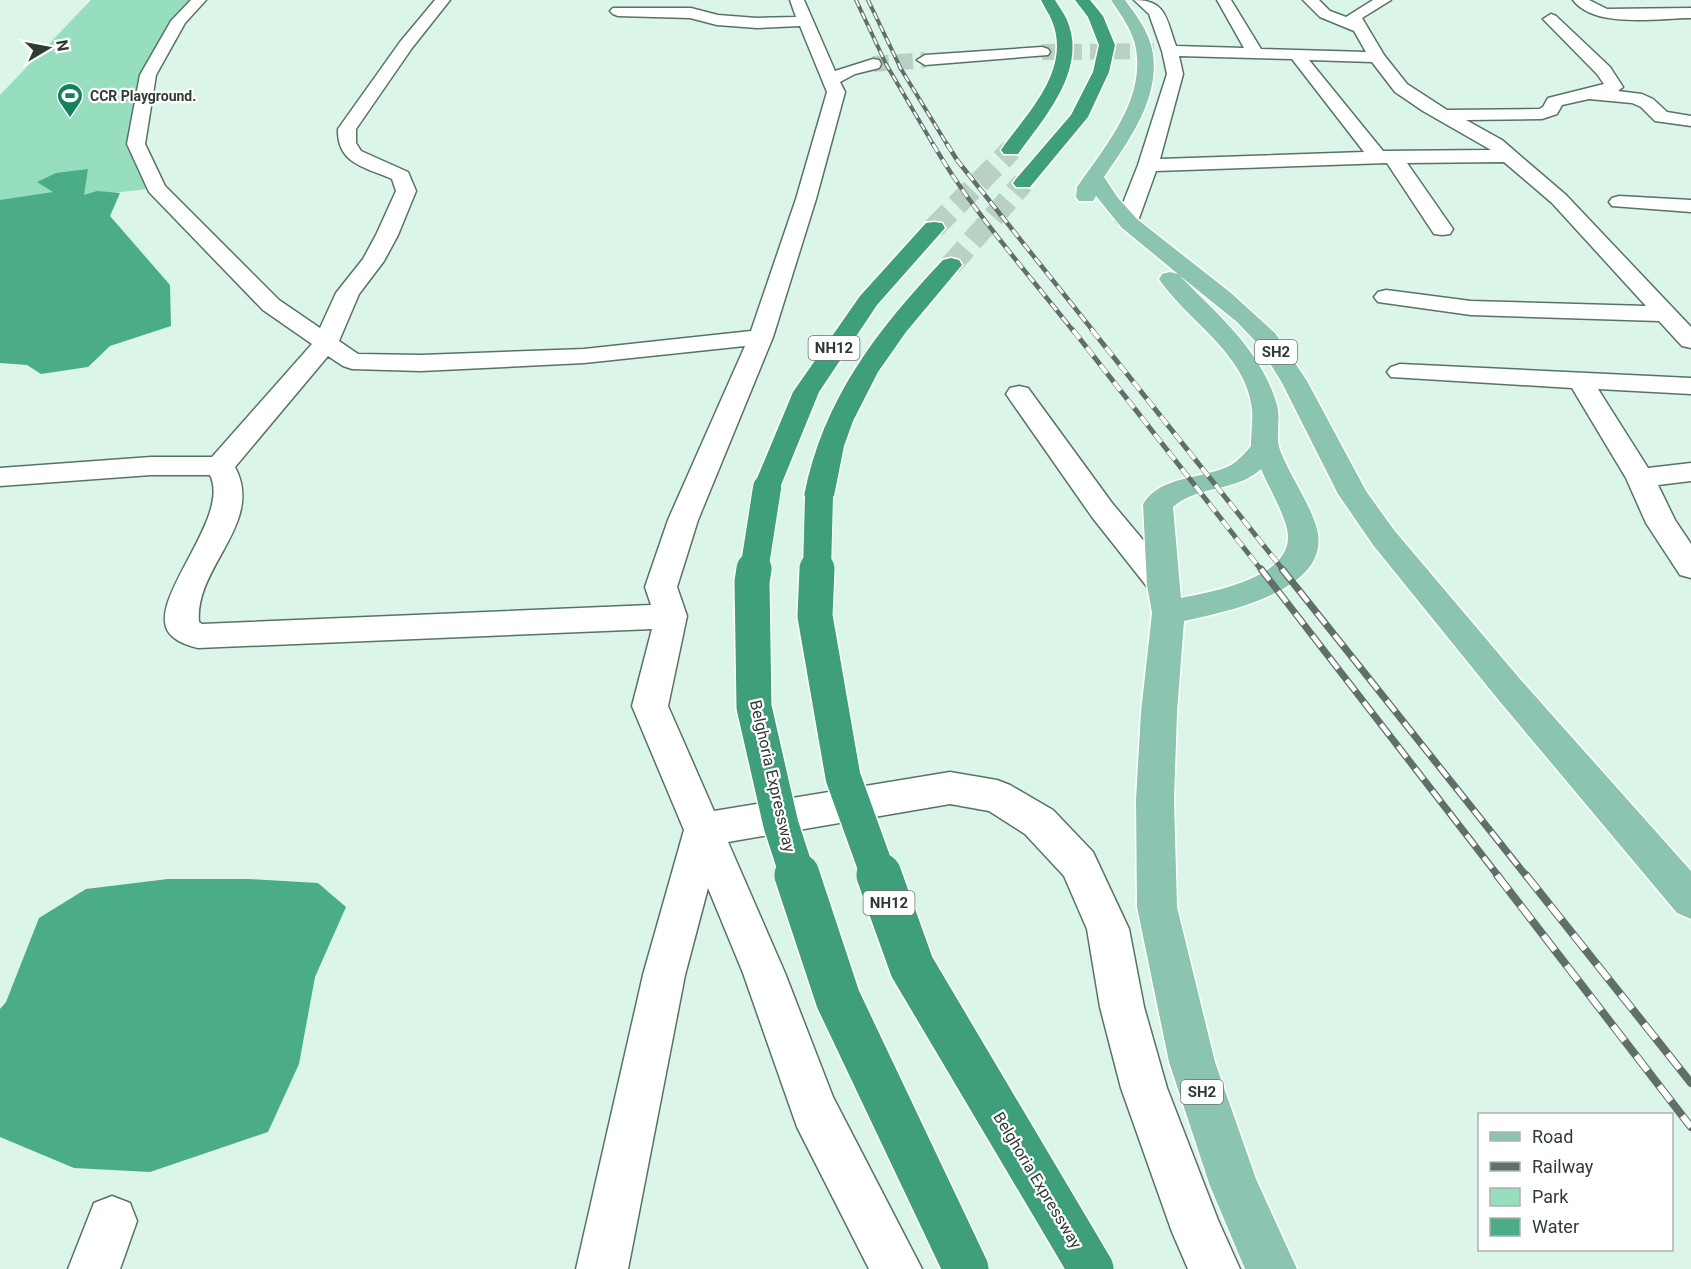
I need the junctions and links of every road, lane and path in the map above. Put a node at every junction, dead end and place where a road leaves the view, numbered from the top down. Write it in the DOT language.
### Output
graph roads {
  1 [pos="199,0"];
  2 [pos="443,0"];
  3 [pos="628,0"];
  4 [pos="1048,0"];
  5 [pos="1082,0"];
  6 [pos="1118,0"];
  7 [pos="1141,0"];
  8 [pos="1224,0"];
  9 [pos="1310,0"];
  10 [pos="1380,0"];
  11 [pos="1580,0"];
  12 [pos="1677,0"];
  13 [pos="802,10"];
  14 [pos="1691,11"];
  15 [pos="1551,19"];
  16 [pos="1358,27"];
  17 [pos="1170,51"];
  18 [pos="1042,52"];
  19 [pos="1255,53"];
  20 [pos="1296,54"];
  21 [pos="1377,57"];
  22 [pos="925,60"];
  23 [pos="873,64"];
  24 [pos="831,80"];
  25 [pos="1589,94"];
  26 [pos="1442,115"];
  27 [pos="1691,121"];
  28 [pos="1011,150"];
  29 [pos="1509,156"];
  30 [pos="1385,157"];
  31 [pos="1148,165"];
  32 [pos="1094,177"];
  33 [pos="1023,183"];
  34 [pos="1619,202"];
  35 [pos="1691,206"];
  36 [pos="1127,221"];
  37 [pos="934,228"];
  38 [pos="1442,230"];
  39 [pos="1151,251"];
  40 [pos="951,265"];
  41 [pos="1386,297"];
  42 [pos="1664,314"];
  43 [pos="1688,334"];
  44 [pos="761,337"];
  45 [pos="326,343"];
  46 [pos="1400,372"];
  47 [pos="1581,382"];
  48 [pos="1691,386"];
  49 [pos="1019,394"];
  50 [pos="1265,447"];
  51 [pos="220,466"];
  52 [pos="1691,472"];
  53 [pos="0,477"];
  54 [pos="1640,478"];
  55 [pos="1691,567"];
  56 [pos="1166,599"];
  57 [pos="671,616"];
  58 [pos="703,830"];
  59 [pos="1691,900"];
  60 [pos="112,1221"];
  61 [pos="94,1269"];
  62 [pos="602,1269"];
  63 [pos="896,1269"];
  64 [pos="966,1269"];
  65 [pos="1091,1269"];
  66 [pos="1214,1269"];
  67 [pos="1271,1269"];
  1 -- 45 [label="street"];
  2 -- 45 [label="street"];
  3 -- 13 [label="street"];
  4 -- 28 [label="highway"];
  5 -- 33 [label="highway"];
  6 -- 32 [label="main road, SH2"];
  7 -- 17 [label="street"];
  8 -- 19 [label="street"];
  9 -- 16 [label="street"];
  10 -- 16 [label="street"];
  11 -- 14 [label="street"];
  12 -- 14 [label="street"];
  13 -- 24 [label="street"];
  15 -- 25 [label="street"];
  16 -- 21 [label="street"];
  17 -- 19 [label="street"];
  17 -- 31 [label="street"];
  18 -- 22 [label="street"];
  19 -- 20 [label="street"];
  20 -- 21 [label="street"];
  20 -- 30 [label="street"];
  21 -- 26 [label="street"];
  23 -- 24 [label="street"];
  24 -- 44 [label="street"];
  25 -- 26 [label="street"];
  25 -- 27 [label="street"];
  26 -- 29 [label="street"];
  29 -- 30 [label="street"];
  29 -- 42 [label="street"];
  30 -- 31 [label="street"];
  30 -- 38 [label="street"];
  31 -- 36 [label="street"];
  32 -- 36 [label="main road, SH2"];
  32 -- 39 [label="main road, SH2"];
  34 -- 35 [label="street"];
  36 -- 39 [label="main road, SH2"];
  37 -- 64 [label="highway, Belghoria Expressway / NH12, bridge"];
  39 -- 50 [label="main road, SH2"];
  39 -- 59 [label="main road, SH2"];
  40 -- 65 [label="highway, Belghoria Expressway / NH12, bridge"];
  41 -- 42 [label="street"];
  42 -- 43 [label="street"];
  44 -- 45 [label="street"];
  44 -- 57 [label="street"];
  45 -- 51 [label="street"];
  46 -- 47 [label="street"];
  47 -- 48 [label="street"];
  47 -- 54 [label="street"];
  49 -- 56 [label="street"];
  50 -- 56 [label="main road, SH2"];
  50 -- 56 [label="main road"];
  51 -- 53 [label="street"];
  51 -- 57 [label="street"];
  52 -- 54 [label="street"];
  54 -- 55 [label="street"];
  56 -- 67 [label="main road, SH2"];
  57 -- 58 [label="street"];
  58 -- 62 [label="street"];
  58 -- 63 [label="street"];
  58 -- 66 [label="street"];
  60 -- 61 [label="street"];
}
